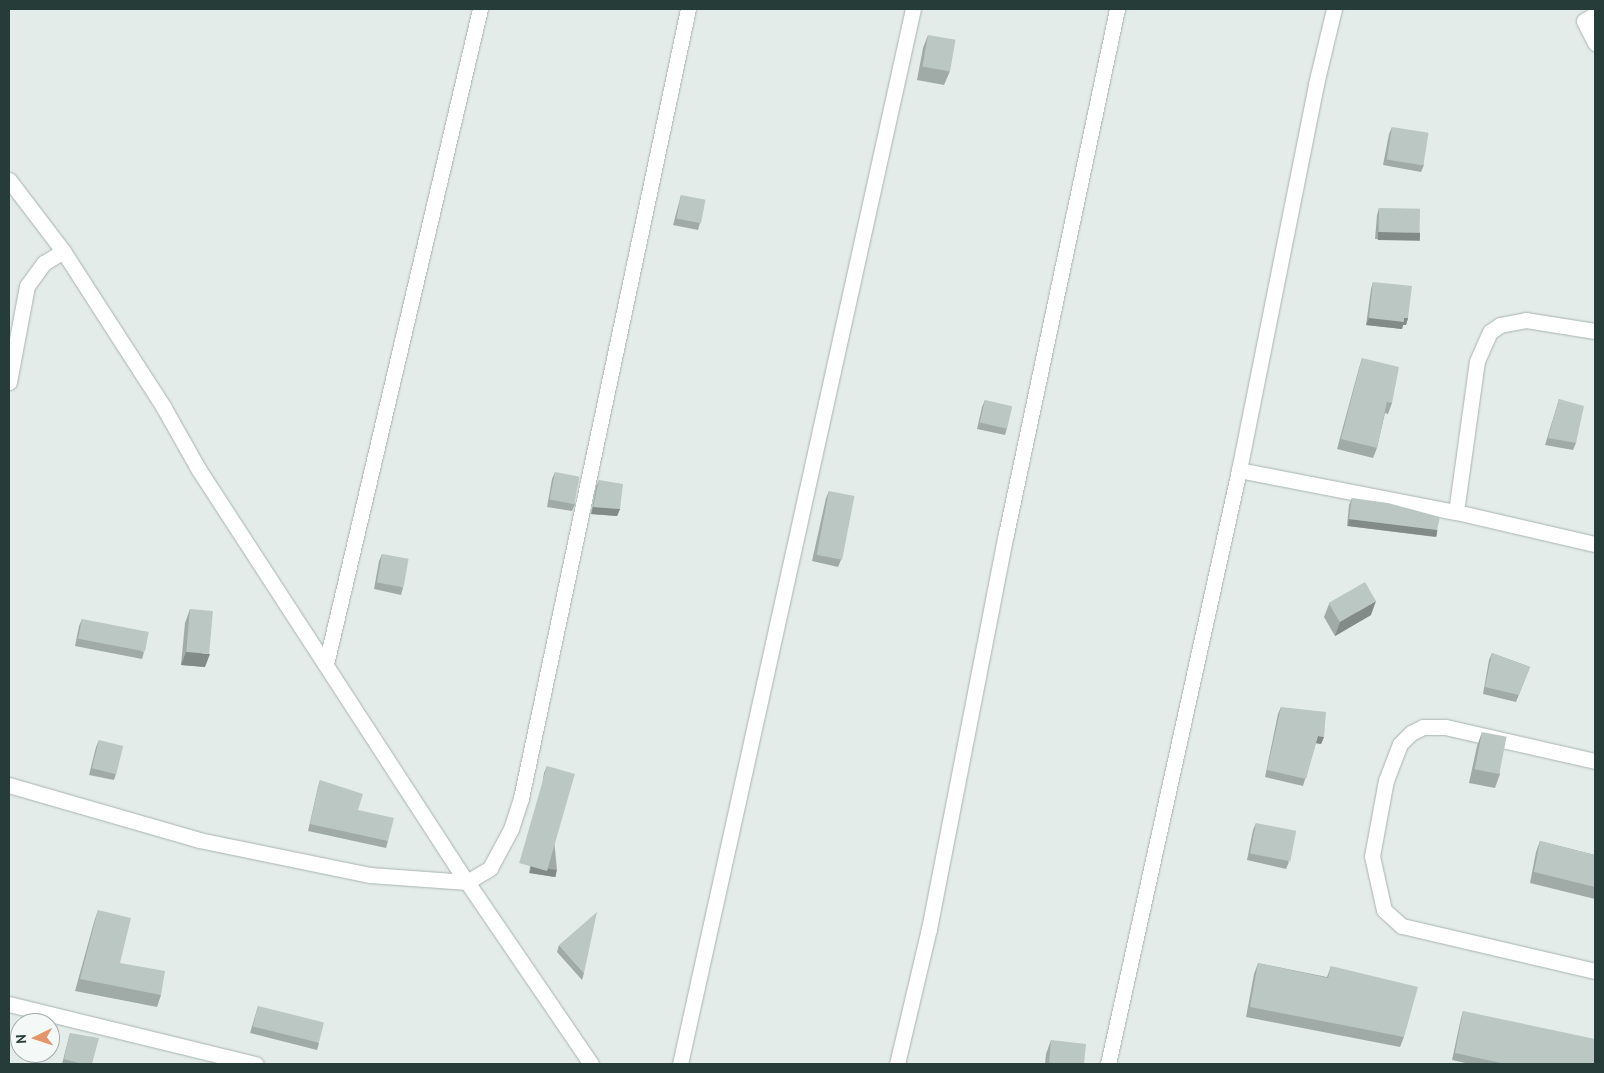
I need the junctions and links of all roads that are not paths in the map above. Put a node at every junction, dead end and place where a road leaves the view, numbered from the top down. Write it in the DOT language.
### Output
graph roads {
  1 [pos="480,9"];
  2 [pos="688,9"];
  3 [pos="913,9"];
  4 [pos="1117,9"];
  5 [pos="1334,9"];
  6 [pos="1595,14"];
  7 [pos="1595,43"];
  8 [pos="9,180"];
  9 [pos="64,251"];
  10 [pos="1595,331"];
  11 [pos="9,382"];
  12 [pos="1239,470"];
  13 [pos="1456,512"];
  14 [pos="1595,544"];
  15 [pos="326,664"];
  16 [pos="1595,761"];
  17 [pos="9,785"];
  18 [pos="467,882"];
  19 [pos="1595,971"];
  20 [pos="9,1004"];
  21 [pos="256,1064"];
  22 [pos="591,1064"];
  23 [pos="680,1064"];
  24 [pos="897,1064"];
  25 [pos="1108,1064"];
  1 -- 15 [label="street"];
  2 -- 18 [label="street"];
  3 -- 23 [label="street"];
  4 -- 24 [label="street"];
  5 -- 12 [label="street"];
  6 -- 7 [label="street"];
  8 -- 9 [label="street"];
  9 -- 11 [label="street"];
  9 -- 15 [label="street"];
  10 -- 13 [label="street"];
  12 -- 13 [label="street"];
  12 -- 25 [label="street"];
  13 -- 14 [label="street"];
  15 -- 18 [label="street"];
  16 -- 19 [label="street"];
  17 -- 18 [label="street"];
  18 -- 22 [label="street"];
  20 -- 21 [label="street"];
}
